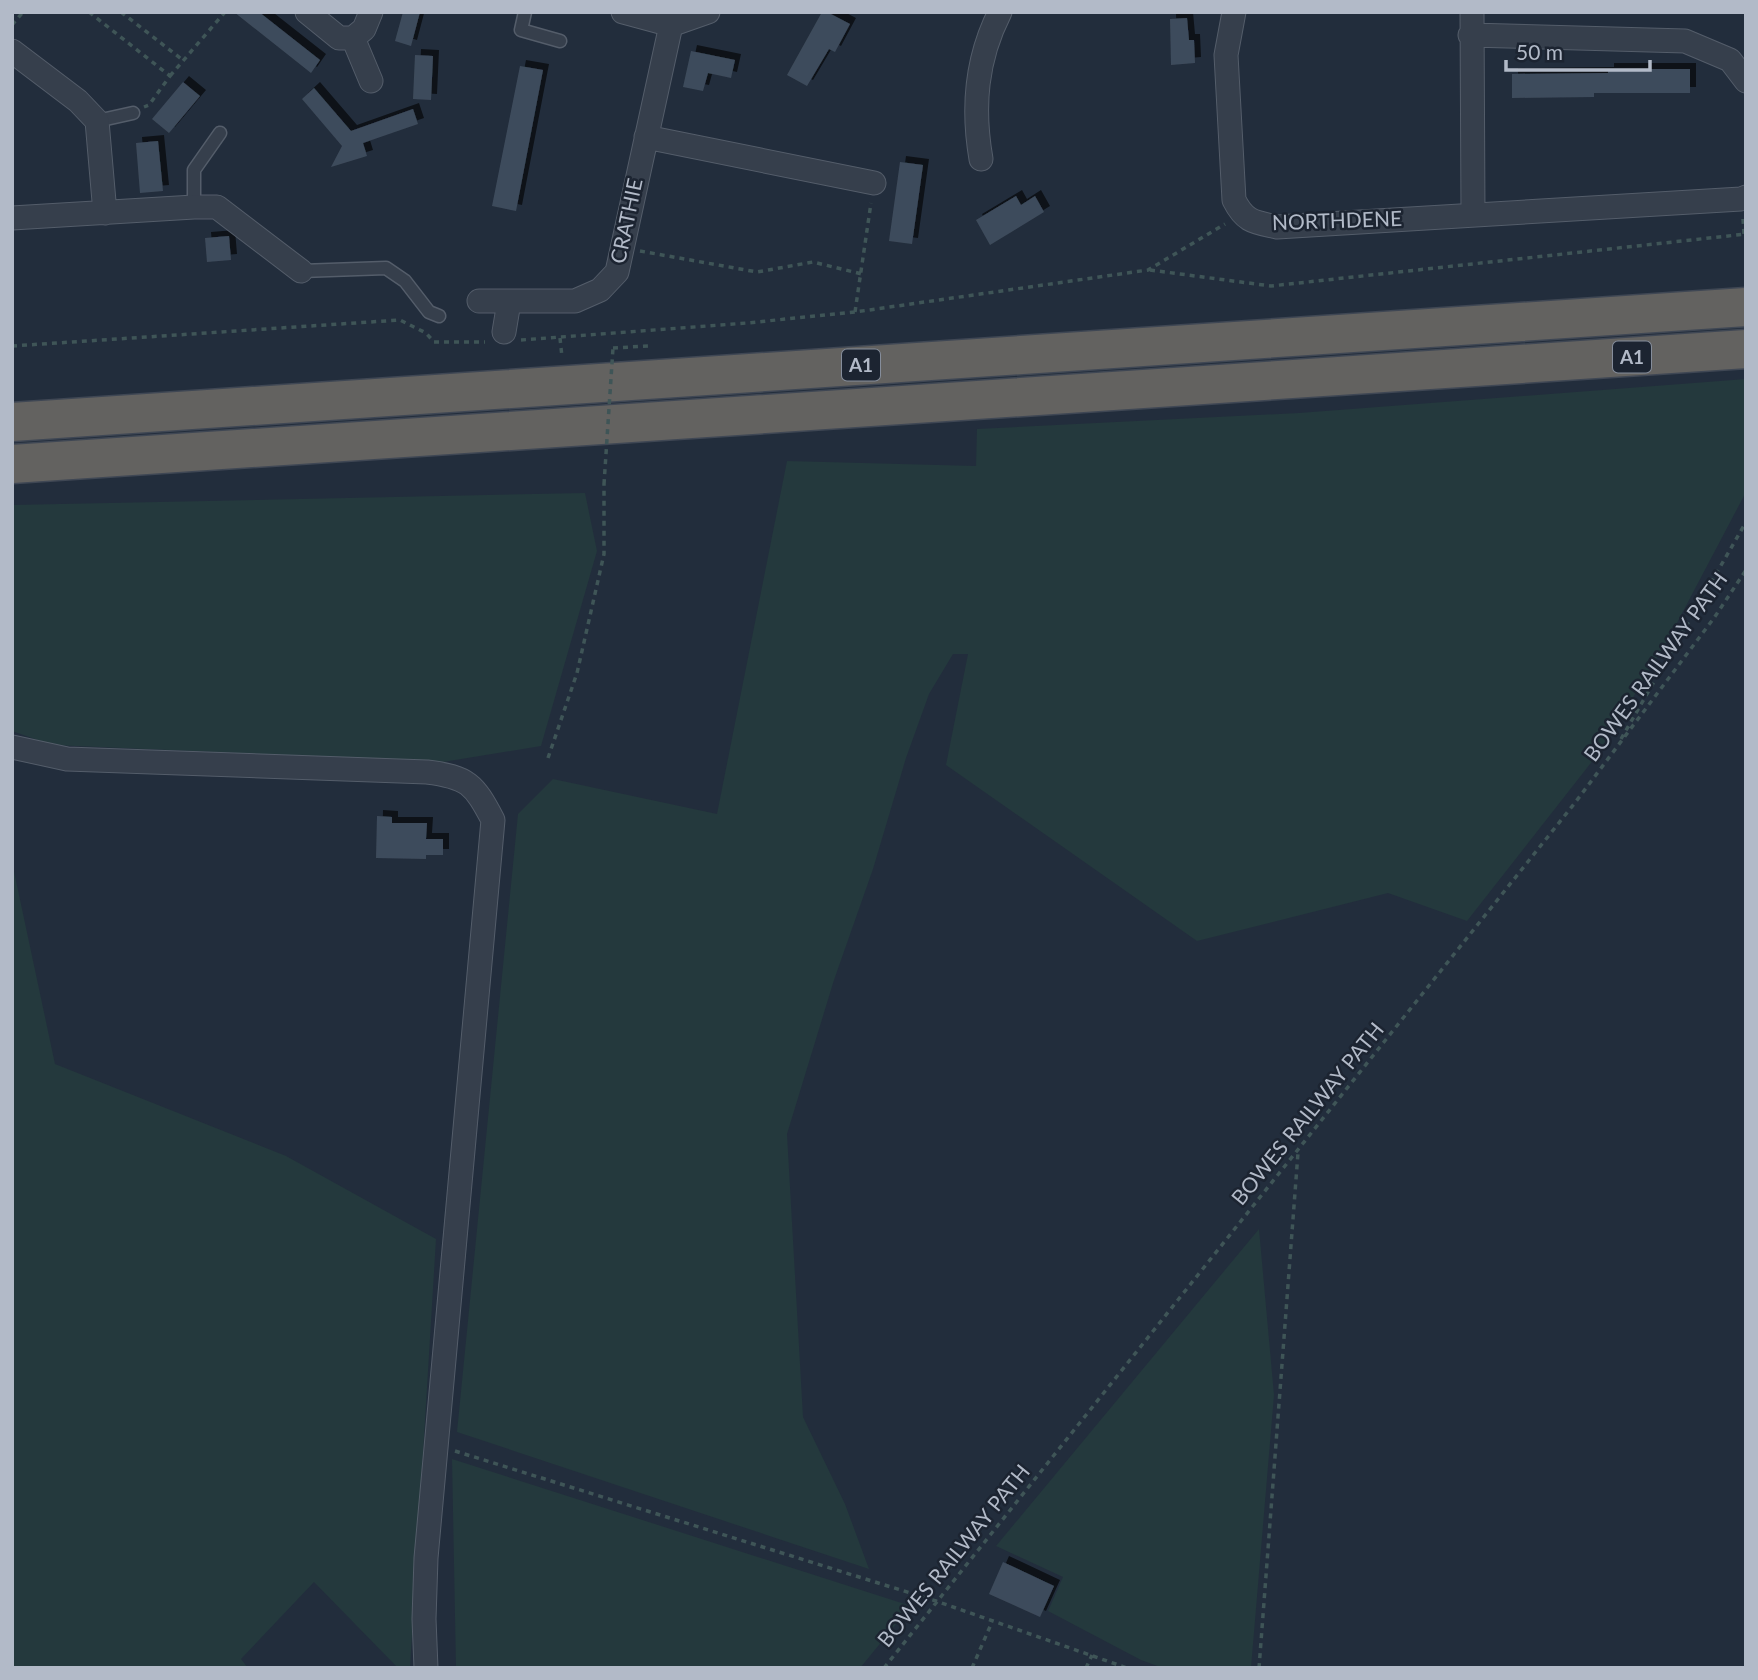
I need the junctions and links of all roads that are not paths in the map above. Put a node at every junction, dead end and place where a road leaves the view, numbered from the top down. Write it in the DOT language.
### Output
graph roads {
  1 [pos="307,12"];
  2 [pos="371,12"];
  3 [pos="525,12"];
  4 [pos="623,12"];
  5 [pos="708,12"];
  6 [pos="1000,12"];
  7 [pos="1234,12"];
  8 [pos="1471,24"];
  9 [pos="671,25"];
  10 [pos="354,38"];
  11 [pos="560,41"];
  12 [pos="12,51"];
  13 [pos="370,81"];
  14 [pos="1746,81"];
  15 [pos="133,113"];
  16 [pos="97,121"];
  17 [pos="220,133"];
  18 [pos="646,137"];
  19 [pos="981,159"];
  20 [pos="874,183"];
  21 [pos="1746,197"];
  22 [pos="194,207"];
  23 [pos="105,213"];
  24 [pos="1472,215"];
  25 [pos="12,218"];
  26 [pos="301,271"];
  27 [pos="479,301"];
  28 [pos="509,302"];
  29 [pos="1734,306"];
  30 [pos="439,317"];
  31 [pos="502,338"];
  32 [pos="1743,350"];
  33 [pos="12,422"];
  34 [pos="12,464"];
  35 [pos="12,747"];
  36 [pos="426,1668"];
  1 -- 10 [label="street"];
  2 -- 10 [label="street"];
  3 -- 11 [label="lane"];
  4 -- 9 [label="street"];
  5 -- 9 [label="street"];
  6 -- 19 [label="street"];
  7 -- 24 [label="street, NORTHDENE"];
  8 -- 14 [label="street"];
  8 -- 24 [label="street"];
  9 -- 18 [label="street, CRATHIE"];
  10 -- 13 [label="street"];
  12 -- 16 [label="street"];
  15 -- 16 [label="lane"];
  16 -- 23 [label="street"];
  17 -- 22 [label="lane"];
  18 -- 20 [label="street"];
  18 -- 28 [label="street, CRATHIE"];
  21 -- 24 [label="street, NORTHDENE"];
  22 -- 23 [label="street"];
  22 -- 26 [label="street"];
  23 -- 25 [label="street"];
  26 -- 30 [label="lane"];
  27 -- 28 [label="street, CRATHIE"];
  28 -- 31 [label="street"];
  29 -- 33 [label="highway, A1"];
  32 -- 34 [label="highway, A1"];
  35 -- 36 [label="street"];
}
